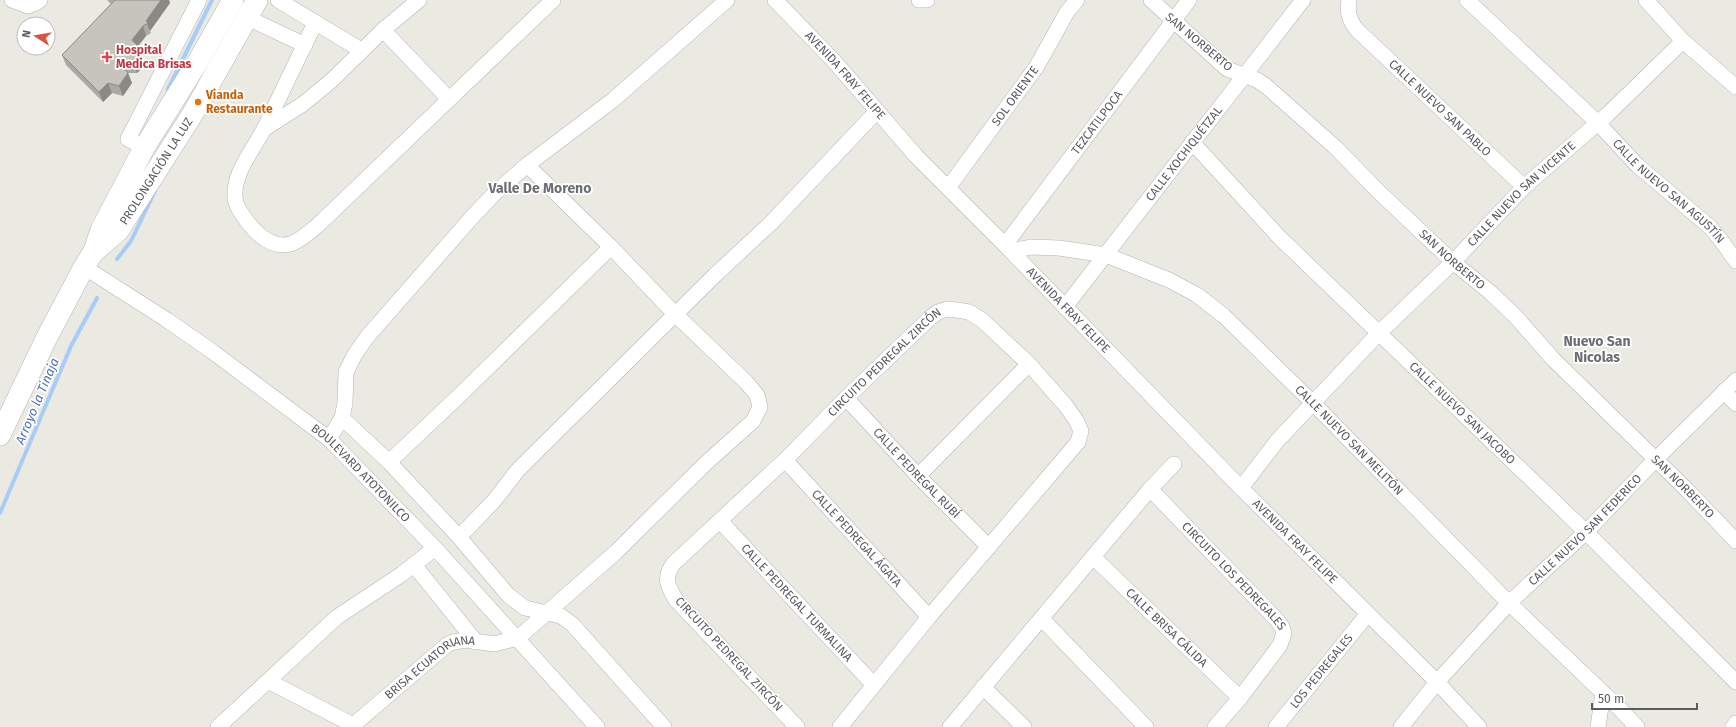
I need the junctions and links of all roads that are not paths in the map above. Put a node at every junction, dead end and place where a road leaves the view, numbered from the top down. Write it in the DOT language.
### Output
graph roads {
  1 [pos="12,0"];
  2 [pos="40,0"];
  3 [pos="199,0"];
  4 [pos="233,0"];
  5 [pos="278,0"];
  6 [pos="553,0"];
  7 [pos="726,0"];
  8 [pos="775,0"];
  9 [pos="919,0"];
  10 [pos="927,0"];
  11 [pos="1077,0"];
  12 [pos="1151,0"];
  13 [pos="1189,0"];
  14 [pos="1303,0"];
  15 [pos="1349,0"];
  16 [pos="1467,0"];
  17 [pos="1646,0"];
  18 [pos="412,3"];
  19 [pos="253,9"];
  20 [pos="1173,21"];
  21 [pos="315,22"];
  22 [pos="383,30"];
  23 [pos="1683,41"];
  24 [pos="305,45"];
  25 [pos="361,50"];
  26 [pos="1246,76"];
  27 [pos="1736,87"];
  28 [pos="449,99"];
  29 [pos="877,111"];
  30 [pos="1598,123"];
  31 [pos="264,129"];
  32 [pos="1192,142"];
  33 [pos="144,148"];
  34 [pos="527,166"];
  35 [pos="1524,187"];
  36 [pos="948,188"];
  37 [pos="611,246"];
  38 [pos="1008,248"];
  39 [pos="1106,256"];
  40 [pos="89,259"];
  41 [pos="1736,261"];
  42 [pos="1453,262"];
  43 [pos="1064,307"];
  44 [pos="675,314"];
  45 [pos="1378,334"];
  46 [pos="1029,364"];
  47 [pos="1736,380"];
  48 [pos="1724,391"];
  49 [pos="846,398"];
  50 [pos="1312,403"];
  51 [pos="1736,404"];
  52 [pos="342,418"];
  53 [pos="0,435"];
  54 [pos="329,439"];
  55 [pos="785,460"];
  56 [pos="1655,460"];
  57 [pos="389,462"];
  58 [pos="1174,464"];
  59 [pos="918,476"];
  60 [pos="1241,488"];
  61 [pos="1150,489"];
  62 [pos="720,520"];
  63 [pos="1586,532"];
  64 [pos="459,537"];
  65 [pos="1736,541"];
  66 [pos="989,547"];
  67 [pos="435,548"];
  68 [pos="1093,557"];
  69 [pos="414,565"];
  70 [pos="1509,603"];
  71 [pos="547,612"];
  72 [pos="1367,615"];
  73 [pos="929,616"];
  74 [pos="1042,619"];
  75 [pos="518,638"];
  76 [pos="476,642"];
  77 [pos="268,681"];
  78 [pos="1436,682"];
  79 [pos="1736,682"];
  80 [pos="874,685"];
  81 [pos="983,687"];
  82 [pos="1603,693"];
  83 [pos="1240,698"];
  84 [pos="1736,723"];
  85 [pos="352,726"];
  86 [pos="218,727"];
  87 [pos="597,727"];
  88 [pos="664,727"];
  89 [pos="797,727"];
  90 [pos="840,727"];
  91 [pos="950,727"];
  92 [pos="1024,727"];
  93 [pos="1146,727"];
  94 [pos="1214,727"];
  95 [pos="1276,727"];
  96 [pos="1400,727"];
  97 [pos="1479,727"];
  98 [pos="1598,727"];
  99 [pos="1637,727"];
  100 [pos="1733,727"];
  1 -- 2 [label="street"];
  3 -- 33 [label="street"];
  4 -- 33 [label="main road, PROLONGACIÓN LA LUZ"];
  5 -- 21 [label="street"];
  6 -- 28 [label="street"];
  7 -- 34 [label="street"];
  8 -- 29 [label="street, AVENIDA FRAY FELIPE"];
  9 -- 10 [label="street"];
  11 -- 36 [label="street, SOL ORIENTE"];
  12 -- 20 [label="street, SAN NORBERTO"];
  13 -- 20 [label="street, TEZCATILPOCA"];
  14 -- 26 [label="street, CALLE XOCHIQUÉTZAL"];
  15 -- 35 [label="street, CALLE NUEVO SAN PABLO"];
  16 -- 30 [label="street, CALLE NUEVO SAN AGUSTÍN"];
  17 -- 23 [label="street"];
  18 -- 22 [label="street"];
  19 -- 24 [label="street"];
  19 -- 40 [label="main road, PROLONGACIÓN LA LUZ"];
  20 -- 26 [label="street, SAN NORBERTO"];
  20 -- 38 [label="street, TEZCATILPOCA"];
  21 -- 24 [label="street"];
  21 -- 25 [label="street"];
  22 -- 25 [label="street"];
  22 -- 28 [label="street"];
  23 -- 27 [label="street"];
  23 -- 30 [label="street, CALLE NUEVO SAN VICENTE"];
  24 -- 31 [label="street"];
  25 -- 31 [label="street"];
  26 -- 32 [label="street, CALLE XOCHIQUÉTZAL"];
  26 -- 42 [label="street, SAN NORBERTO"];
  28 -- 31 [label="street"];
  29 -- 36 [label="street, AVENIDA FRAY FELIPE"];
  29 -- 44 [label="street"];
  30 -- 35 [label="street, CALLE NUEVO SAN VICENTE"];
  30 -- 41 [label="street, CALLE NUEVO SAN AGUSTÍN"];
  32 -- 39 [label="street, CALLE XOCHIQUÉTZAL"];
  32 -- 45 [label="street, CALLE NUEVO SAN JACOBO"];
  33 -- 40 [label="main road, PROLONGACIÓN LA LUZ"];
  34 -- 37 [label="street"];
  34 -- 52 [label="street"];
  35 -- 42 [label="street, CALLE NUEVO SAN VICENTE"];
  36 -- 38 [label="street, AVENIDA FRAY FELIPE"];
  37 -- 44 [label="street"];
  37 -- 57 [label="street"];
  38 -- 39 [label="street, CALLE NUEVO SAN MELITÓN"];
  38 -- 43 [label="street, AVENIDA FRAY FELIPE"];
  39 -- 43 [label="street, CALLE XOCHIQUÉTZAL"];
  39 -- 50 [label="street, CALLE NUEVO SAN MELITÓN"];
  40 -- 53 [label="main road, PROLONGACIÓN LA LUZ"];
  40 -- 54 [label="street, BOULEVARD ATOTONILCO"];
  42 -- 45 [label="street, CALLE NUEVO SAN VICENTE"];
  42 -- 56 [label="street, SAN NORBERTO"];
  43 -- 60 [label="street, AVENIDA FRAY FELIPE"];
  44 -- 64 [label="street"];
  44 -- 71 [label="street"];
  45 -- 50 [label="street, CALLE NUEVO SAN VICENTE"];
  45 -- 63 [label="street, CALLE NUEVO SAN JACOBO"];
  46 -- 49 [label="street, CIRCUITO PEDREGAL ZIRCÓN"];
  46 -- 59 [label="street"];
  46 -- 66 [label="street, CIRCUITO PEDREGAL ZIRCÓN"];
  47 -- 48 [label="street, CALLE NUEVO SAN FEDERICO"];
  48 -- 51 [label="street"];
  48 -- 56 [label="street, CALLE NUEVO SAN FEDERICO"];
  49 -- 55 [label="street, CIRCUITO PEDREGAL ZIRCÓN"];
  49 -- 59 [label="street, CALLE PEDREGAL RUBÍ"];
  50 -- 60 [label="street, CALLE NUEVO SAN VICENTE"];
  50 -- 70 [label="street, CALLE NUEVO SAN MELITÓN"];
  52 -- 54 [label="street"];
  52 -- 57 [label="street"];
  54 -- 67 [label="street, BOULEVARD ATOTONILCO"];
  55 -- 62 [label="street, CIRCUITO PEDREGAL ZIRCÓN"];
  55 -- 73 [label="street, CALLE PEDREGAL ÁGATA"];
  56 -- 63 [label="street, CALLE NUEVO SAN FEDERICO"];
  56 -- 65 [label="street, SAN NORBERTO"];
  57 -- 64 [label="street"];
  58 -- 61 [label="street"];
  59 -- 66 [label="street, CALLE PEDREGAL RUBÍ"];
  60 -- 72 [label="street, AVENIDA FRAY FELIPE"];
  61 -- 68 [label="street"];
  61 -- 83 [label="street, CIRCUITO LOS PEDREGALES"];
  62 -- 80 [label="street, CALLE PEDREGAL TURMALINA"];
  62 -- 89 [label="street, CIRCUITO PEDREGAL ZIRCÓN"];
  63 -- 70 [label="street, CALLE NUEVO SAN FEDERICO"];
  63 -- 79 [label="street, CALLE NUEVO SAN JACOBO"];
  64 -- 71 [label="street"];
  66 -- 73 [label="street, CIRCUITO PEDREGAL ZIRCÓN"];
  67 -- 69 [label="street"];
  67 -- 75 [label="street, BOULEVARD ATOTONILCO"];
  68 -- 74 [label="street"];
  68 -- 83 [label="street, CALLE BRISA CÁLIDA"];
  69 -- 76 [label="street"];
  69 -- 77 [label="street"];
  70 -- 78 [label="street, CALLE NUEVO SAN FEDERICO"];
  70 -- 82 [label="street, CALLE NUEVO SAN MELITÓN"];
  71 -- 75 [label="street"];
  71 -- 88 [label="street"];
  72 -- 78 [label="street, AVENIDA FRAY FELIPE"];
  72 -- 95 [label="street, LOS PEDREGALES"];
  73 -- 80 [label="street, CIRCUITO PEDREGAL ZIRCÓN"];
  74 -- 81 [label="street"];
  74 -- 93 [label="street"];
  75 -- 76 [label="street, BRISA ECUATORIANA"];
  75 -- 87 [label="street, BOULEVARD ATOTONILCO"];
  76 -- 85 [label="street, BRISA ECUATORIANA"];
  77 -- 85 [label="street"];
  77 -- 86 [label="street"];
  78 -- 96 [label="street, CALLE NUEVO SAN FEDERICO"];
  78 -- 97 [label="street, AVENIDA FRAY FELIPE"];
  80 -- 90 [label="street, CIRCUITO PEDREGAL ZIRCÓN"];
  81 -- 91 [label="street"];
  81 -- 92 [label="street"];
  82 -- 98 [label="street"];
  82 -- 99 [label="street, CALLE NUEVO SAN MELITÓN"];
  83 -- 94 [label="street, CIRCUITO LOS PEDREGALES"];
  84 -- 100 [label="street"];
}
